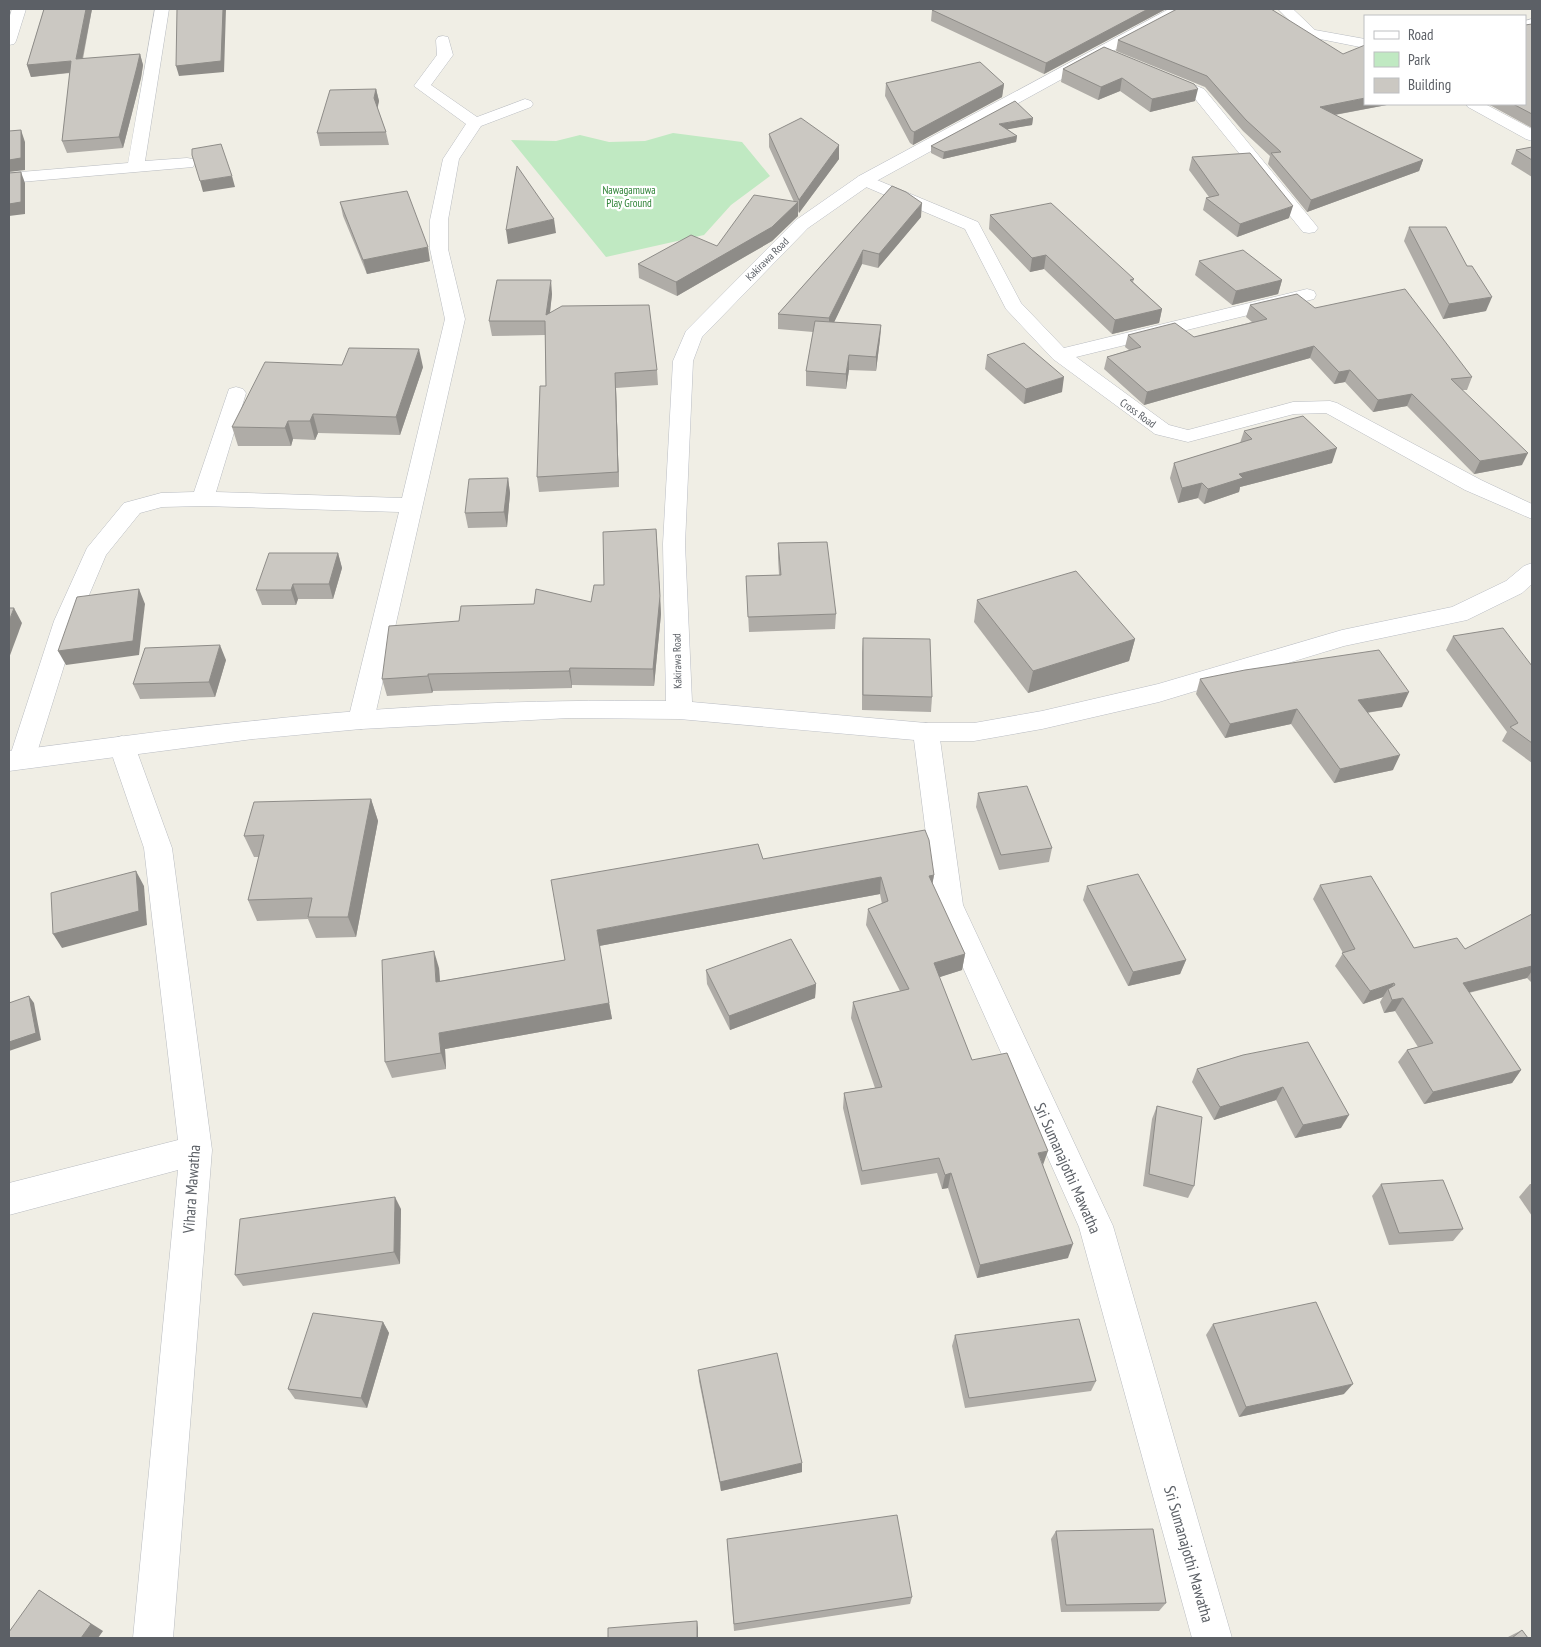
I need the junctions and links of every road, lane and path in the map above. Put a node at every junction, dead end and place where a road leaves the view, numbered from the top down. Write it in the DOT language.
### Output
graph roads {
  1 [pos="19,9"];
  2 [pos="162,9"];
  3 [pos="1179,9"];
  4 [pos="1284,9"];
  5 [pos="443,40"];
  6 [pos="9,41"];
  7 [pos="1364,44"];
  8 [pos="1145,70"];
  9 [pos="525,104"];
  10 [pos="1476,105"];
  11 [pos="475,123"];
  12 [pos="1532,136"];
  13 [pos="187,163"];
  14 [pos="136,167"];
  15 [pos="9,178"];
  16 [pos="865,180"];
  17 [pos="1309,228"];
  18 [pos="1307,295"];
  19 [pos="1060,355"];
  20 [pos="236,393"];
  21 [pos="203,499"];
  22 [pos="411,505"];
  23 [pos="1532,512"];
  24 [pos="1532,571"];
  25 [pos="679,710"];
  26 [pos="360,720"];
  27 [pos="926,732"];
  28 [pos="122,746"];
  29 [pos="15,760"];
  30 [pos="196,1150"];
  31 [pos="9,1200"];
  32 [pos="153,1638"];
  33 [pos="1212,1638"];
  1 -- 6 [label="street"];
  2 -- 14 [label="street"];
  3 -- 16 [label="street, Kakirawa Road"];
  4 -- 7 [label="street"];
  5 -- 11 [label="street"];
  8 -- 17 [label="street"];
  9 -- 11 [label="street"];
  10 -- 12 [label="street"];
  11 -- 22 [label="street"];
  13 -- 14 [label="street"];
  14 -- 15 [label="street"];
  16 -- 19 [label="street, Cross Road"];
  16 -- 25 [label="street, Kakirawa Road"];
  18 -- 19 [label="street"];
  19 -- 23 [label="street, Cross Road"];
  20 -- 21 [label="street"];
  21 -- 22 [label="street"];
  21 -- 29 [label="street"];
  22 -- 26 [label="street"];
  24 -- 27 [label="street"];
  25 -- 26 [label="street"];
  25 -- 27 [label="street"];
  26 -- 28 [label="street"];
  27 -- 33 [label="street, Sri Sumanajothi Mawatha"];
  28 -- 29 [label="street"];
  28 -- 30 [label="street, Vihara Mawatha"];
  30 -- 31 [label="street"];
  30 -- 32 [label="street, Vihara Mawatha"];
}
